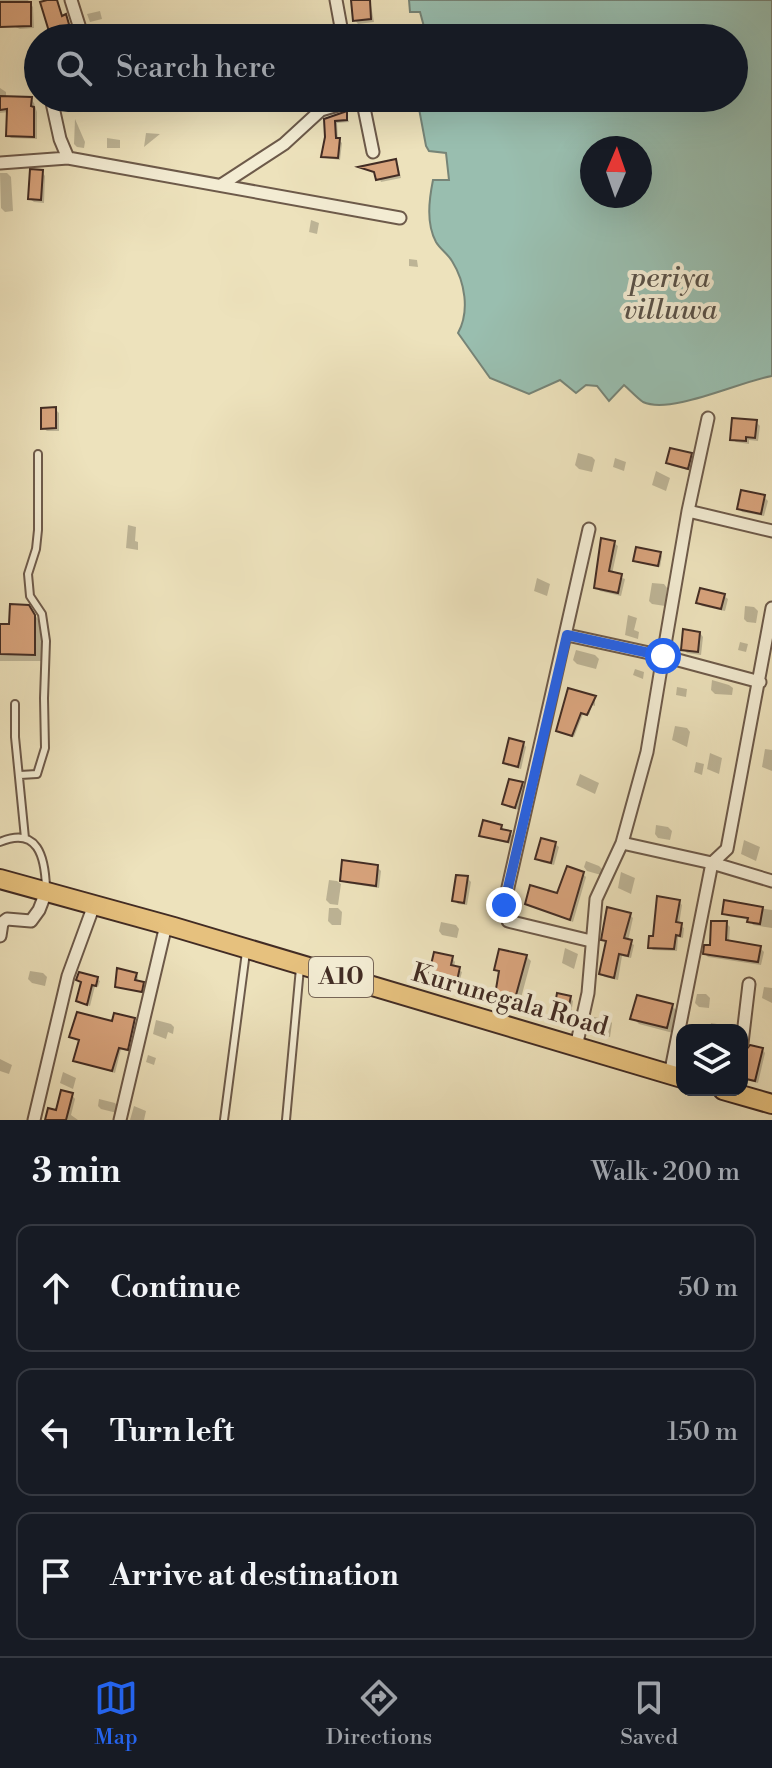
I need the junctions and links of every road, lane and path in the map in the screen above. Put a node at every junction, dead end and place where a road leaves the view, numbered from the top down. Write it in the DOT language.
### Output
graph roads {
  1 [pos="71,0"];
  2 [pos="336,0"];
  3 [pos="79,24"];
  4 [pos="340,24"];
  5 [pos="54,112"];
  6 [pos="319,112"];
  7 [pos="365,112"];
  8 [pos="373,152"];
  9 [pos="68,158"];
  10 [pos="0,163"];
  11 [pos="221,185"];
  12 [pos="400,218"];
  13 [pos="708,418"];
  14 [pos="38,454"];
  15 [pos="688,511"];
  16 [pos="589,529"];
  17 [pos="772,531"];
  18 [pos="772,608"];
  19 [pos="567,635"];
  20 [pos="663,656"];
  21 [pos="760,682"];
  22 [pos="15,704"];
  23 [pos="20,775"];
  24 [pos="25,838"];
  25 [pos="0,842"];
  26 [pos="622,843"];
  27 [pos="712,863"];
  28 [pos="0,879"];
  29 [pos="772,881"];
  30 [pos="46,891"];
  31 [pos="94,905"];
  32 [pos="166,925"];
  33 [pos="0,936"];
  34 [pos="591,941"];
  35 [pos="247,949"];
  36 [pos="300,965"];
  37 [pos="749,984"];
  38 [pos="685,1024"];
  39 [pos="744,1024"];
  40 [pos="576,1047"];
  41 [pos="676,1077"];
  42 [pos="747,1096"];
  43 [pos="772,1104"];
  44 [pos="34,1120"];
  45 [pos="120,1120"];
  46 [pos="224,1120"];
  47 [pos="286,1120"];
  1 -- 3 [label="street"];
  2 -- 4 [label="street"];
  5 -- 9 [label="street"];
  6 -- 11 [label="street"];
  7 -- 8 [label="street"];
  9 -- 10 [label="street"];
  9 -- 11 [label="street"];
  11 -- 12 [label="street"];
  13 -- 15 [label="street"];
  14 -- 23 [label="lane"];
  15 -- 17 [label="street"];
  15 -- 20 [label="street"];
  16 -- 19 [label="street"];
  18 -- 21 [label="street"];
  19 -- 20 [label="street"];
  19 -- 34 [label="street"];
  20 -- 21 [label="street"];
  20 -- 26 [label="street"];
  21 -- 27 [label="street"];
  22 -- 23 [label="lane"];
  23 -- 24 [label="lane"];
  24 -- 25 [label="lane"];
  24 -- 30 [label="lane"];
  26 -- 27 [label="street"];
  26 -- 34 [label="street"];
  27 -- 29 [label="street"];
  27 -- 38 [label="street"];
  28 -- 30 [label="highway, Kurunegala Road / A10"];
  30 -- 31 [label="highway, Kurunegala Road / A10"];
  30 -- 33 [label="street"];
  31 -- 32 [label="highway, Kurunegala Road / A10"];
  31 -- 44 [label="street"];
  32 -- 35 [label="highway, Kurunegala Road / A10"];
  32 -- 45 [label="street"];
  34 -- 40 [label="street"];
  35 -- 36 [label="highway, Kurunegala Road / A10"];
  35 -- 46 [label="lane"];
  36 -- 40 [label="highway, Kurunegala Road / A10"];
  36 -- 47 [label="lane"];
  37 -- 39 [label="street"];
  40 -- 41 [label="highway, Kurunegala Road / A10"];
  42 -- 43 [label="highway"];
}
